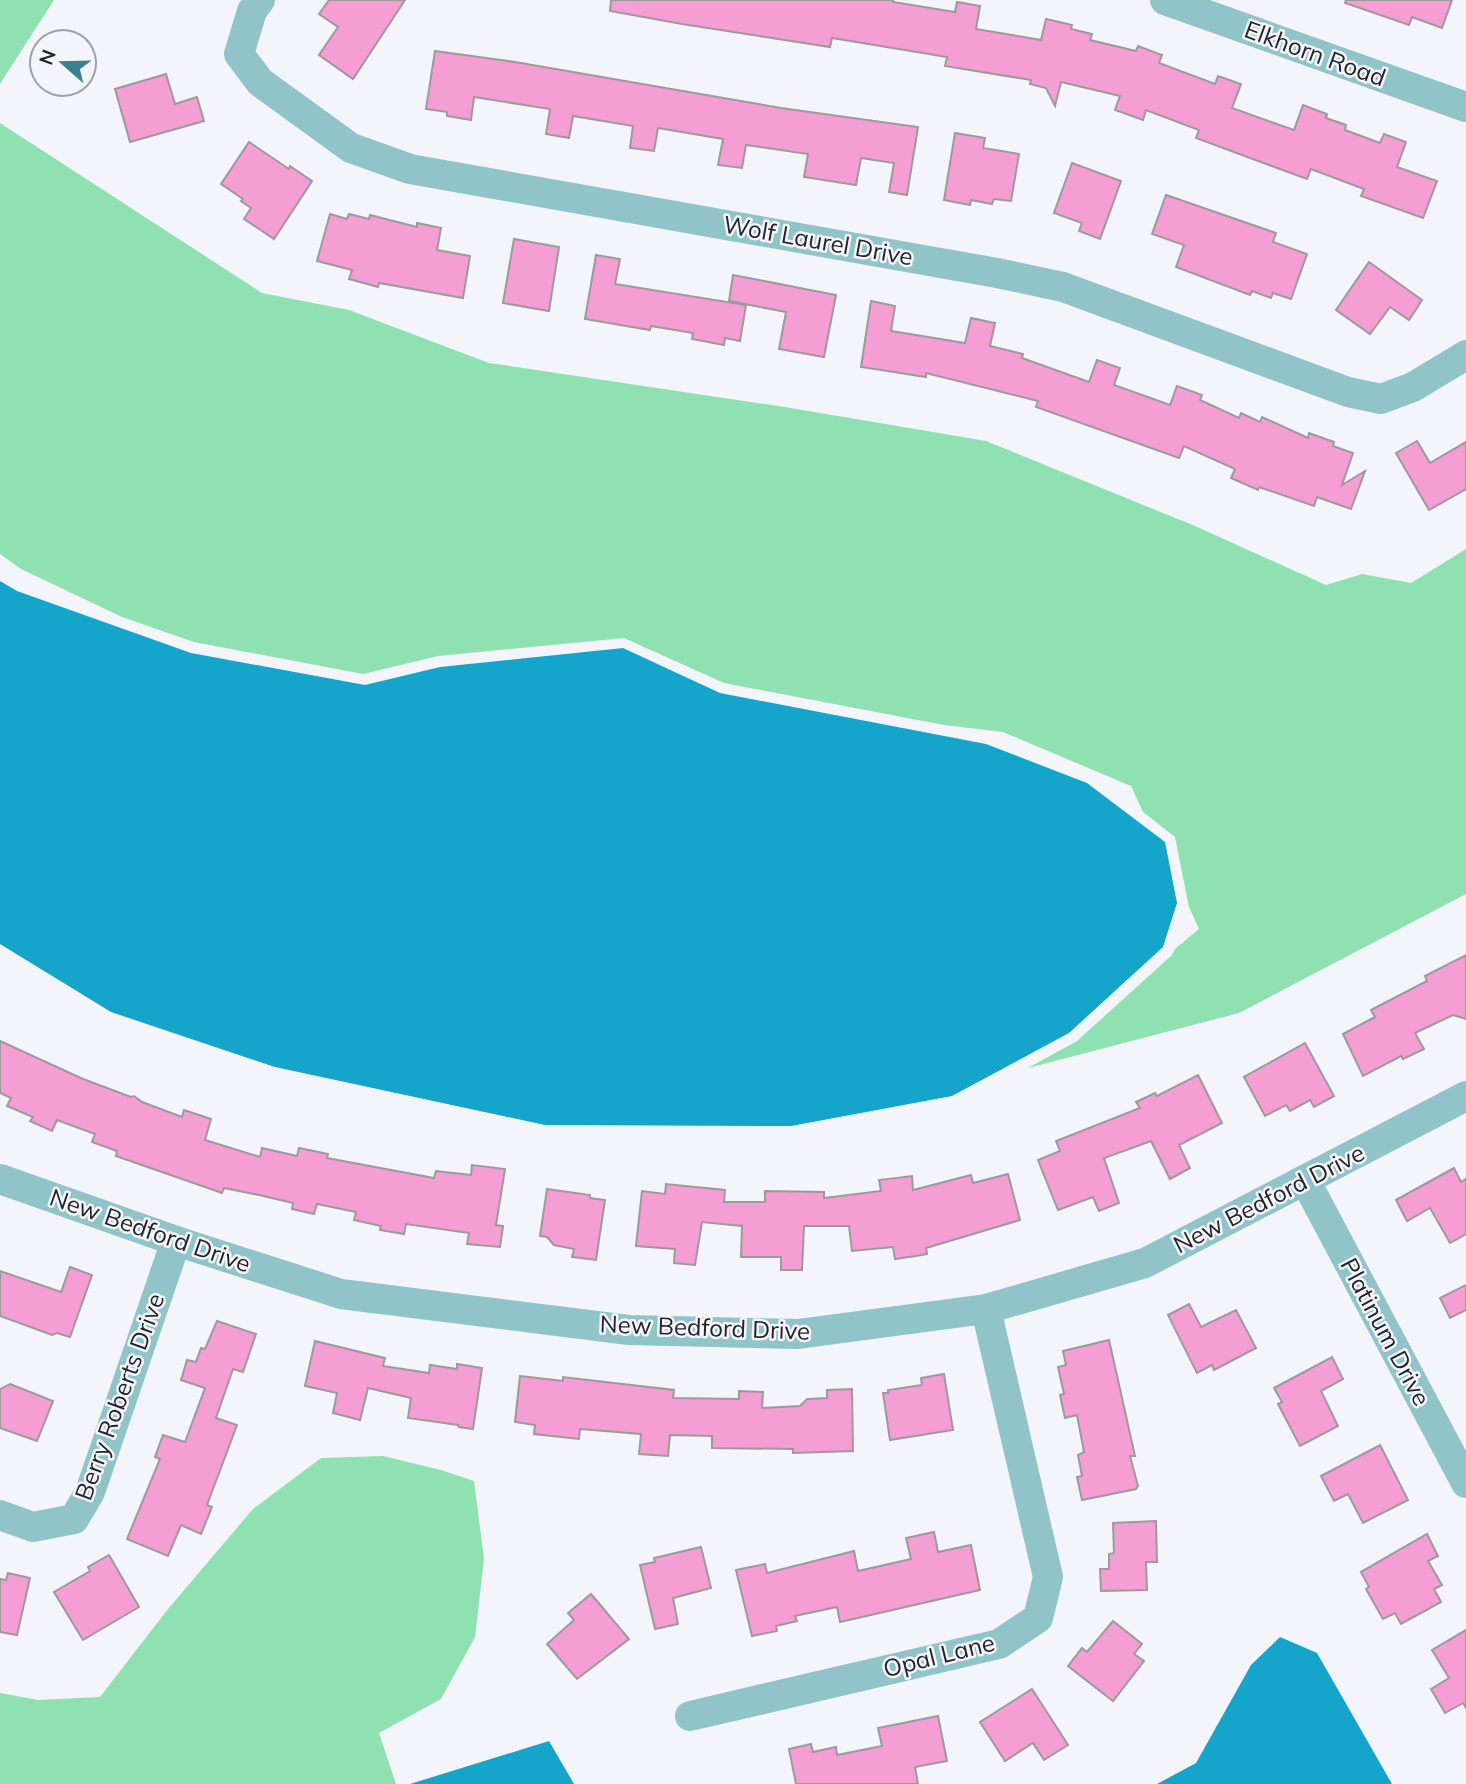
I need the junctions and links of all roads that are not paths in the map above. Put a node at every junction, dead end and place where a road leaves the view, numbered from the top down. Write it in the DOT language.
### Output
graph roads {
  1 [pos="260,0"];
  2 [pos="1165,0"];
  3 [pos="1466,107"];
  4 [pos="1466,355"];
  5 [pos="1466,1096"];
  6 [pos="0,1179"];
  7 [pos="1305,1180"];
  8 [pos="176,1241"];
  9 [pos="986,1309"];
  10 [pos="1466,1483"];
  11 [pos="0,1515"];
  12 [pos="690,1716"];
  1 -- 4 [label="street, Wolf Laurel Drive"];
  2 -- 3 [label="street, Elkhorn Road"];
  5 -- 7 [label="street, New Bedford Drive"];
  6 -- 8 [label="street, New Bedford Drive"];
  7 -- 9 [label="street, New Bedford Drive"];
  7 -- 10 [label="street, Platinum Drive"];
  8 -- 9 [label="street, New Bedford Drive"];
  8 -- 11 [label="street, Berry Roberts Drive"];
  9 -- 12 [label="street, Opal Lane"];
}
